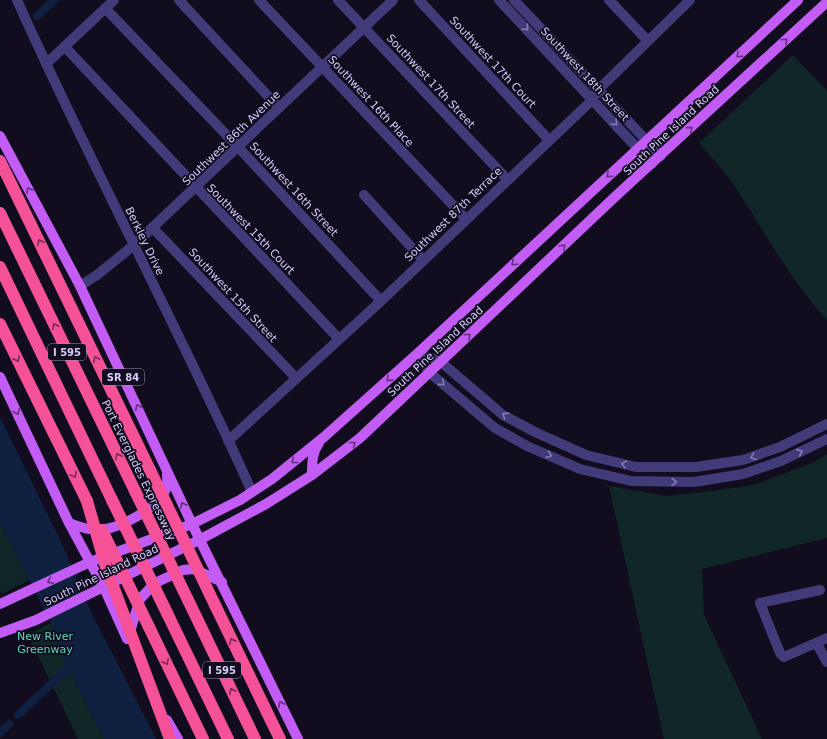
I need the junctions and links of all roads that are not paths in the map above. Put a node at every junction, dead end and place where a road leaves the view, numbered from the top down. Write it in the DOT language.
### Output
graph roads {
  1 [pos="17,0"];
  2 [pos="114,0"];
  3 [pos="179,0"];
  4 [pos="259,0"];
  5 [pos="338,0"];
  6 [pos="394,0"];
  7 [pos="419,0"];
  8 [pos="499,0"];
  9 [pos="514,0"];
  10 [pos="609,0"];
  11 [pos="690,0"];
  12 [pos="798,0"];
  13 [pos="827,2"];
  14 [pos="105,8"];
  15 [pos="364,27"];
  16 [pos="648,41"];
  17 [pos="65,47"];
  18 [pos="46,64"];
  19 [pos="322,67"];
  20 [pos="598,90"];
  21 [pos="592,99"];
  22 [pos="279,108"];
  23 [pos="0,136"];
  24 [pos="549,140"];
  25 [pos="646,140"];
  26 [pos="239,148"];
  27 [pos="638,148"];
  28 [pos="661,156"];
  29 [pos="0,161"];
  30 [pos="652,164"];
  31 [pos="507,179"];
  32 [pos="196,188"];
  33 [pos="364,195"];
  34 [pos="0,214"];
  35 [pos="466,219"];
  36 [pos="153,228"];
  37 [pos="134,245"];
  38 [pos="423,260"];
  39 [pos="0,268"];
  40 [pos="80,286"];
  41 [pos="381,301"];
  42 [pos="0,324"];
  43 [pos="338,338"];
  44 [pos="418,353"];
  45 [pos="441,362"];
  46 [pos="430,373"];
  47 [pos="0,377"];
  48 [pos="296,378"];
  49 [pos="827,424"];
  50 [pos="324,437"];
  51 [pos="827,439"];
  52 [pos="228,441"];
  53 [pos="166,468"];
  54 [pos="312,475"];
  55 [pos="252,492"];
  56 [pos="87,501"];
  57 [pos="69,523"];
  58 [pos="192,524"];
  59 [pos="201,539"];
  60 [pos="90,562"];
  61 [pos="222,582"];
  62 [pos="103,588"];
  63 [pos="820,590"];
  64 [pos="0,604"];
  65 [pos="0,634"];
  66 [pos="827,638"];
  67 [pos="127,639"];
  68 [pos="817,644"];
  69 [pos="827,662"];
  70 [pos="170,739"];
  71 [pos="178,739"];
  72 [pos="203,739"];
  73 [pos="228,739"];
  74 [pos="255,739"];
  75 [pos="280,739"];
  76 [pos="298,739"];
  1 -- 18 [label="street, Berkley Drive"];
  2 -- 14 [label="street"];
  3 -- 22 [label="street"];
  4 -- 19 [label="street, Southwest 16th Place"];
  5 -- 15 [label="street, Southwest 17th Street"];
  6 -- 15 [label="street, Southwest 86th Avenue"];
  7 -- 24 [label="street, Southwest 17th Court"];
  8 -- 21 [label="street, Southwest 18th Street, one-way"];
  9 -- 20 [label="street, Southwest 18th Street"];
  10 -- 16 [label="street"];
  11 -- 16 [label="street, Southwest 87th Terrace"];
  12 -- 25 [label="main road, South Pine Island Road, one-way"];
  28 -- 13 [label="main road, South Pine Island Road, one-way"];
  14 -- 17 [label="street"];
  14 -- 26 [label="street, Southwest 16th Street"];
  15 -- 19 [label="street, Southwest 86th Avenue"];
  15 -- 31 [label="street, Southwest 17th Street"];
  16 -- 20 [label="street, Southwest 87th Terrace"];
  17 -- 18 [label="street"];
  17 -- 32 [label="street, Southwest 15th Court"];
  18 -- 37 [label="street, Berkley Drive"];
  19 -- 22 [label="street, Southwest 86th Avenue"];
  19 -- 35 [label="street, Southwest 16th Place"];
  20 -- 21 [label="street, Southwest 87th Terrace"];
  20 -- 25 [label="street, Southwest 18th Street"];
  21 -- 24 [label="street, Southwest 87th Terrace"];
  21 -- 27 [label="street, Southwest 18th Street, one-way"];
  22 -- 26 [label="street, Southwest 86th Avenue"];
  40 -- 23 [label="main road, SR 84, one-way"];
  24 -- 31 [label="street, Southwest 87th Terrace"];
  25 -- 27 [label="main road, South Pine Island Road"];
  25 -- 28 [label="street, Southwest 18th Street"];
  26 -- 32 [label="street, Southwest 86th Avenue"];
  26 -- 41 [label="street, Southwest 16th Street"];
  27 -- 30 [label="street, Southwest 18th Street"];
  27 -- 44 [label="main road, South Pine Island Road, one-way"];
  28 -- 30 [label="main road, South Pine Island Road"];
  75 -- 29 [label="highway, one-way, bridge"];
  45 -- 30 [label="main road, South Pine Island Road, one-way"];
  31 -- 35 [label="street, Southwest 87th Terrace"];
  32 -- 36 [label="street, Southwest 86th Avenue"];
  32 -- 43 [label="street, Southwest 15th Court"];
  33 -- 38 [label="street"];
  74 -- 34 [label="highway, Port Everglades Expressway / I 595, one-way, bridge"];
  35 -- 38 [label="street, Southwest 87th Terrace"];
  36 -- 37 [label="street, Southwest 86th Avenue"];
  36 -- 48 [label="street, Southwest 15th Street"];
  37 -- 40 [label="street, Southwest 86th Avenue"];
  37 -- 52 [label="street, Berkley Drive"];
  38 -- 41 [label="street, Southwest 87th Terrace"];
  39 -- 73 [label="highway, bridge"];
  53 -- 40 [label="main road, SR 84, one-way"];
  41 -- 43 [label="street, Southwest 87th Terrace"];
  42 -- 56 [label="highway, one-way"];
  43 -- 48 [label="street, Southwest 87th Terrace"];
  44 -- 45 [label="street"];
  44 -- 46 [label="street"];
  44 -- 50 [label="main road, South Pine Island Road, one-way"];
  45 -- 46 [label="main road, South Pine Island Road"];
  49 -- 45 [label="street, one-way"];
  46 -- 51 [label="street, one-way"];
  54 -- 46 [label="main road, South Pine Island Road, one-way"];
  47 -- 57 [label="main road, one-way"];
  48 -- 52 [label="street, Southwest 87th Terrace"];
  50 -- 54 [label="main road"];
  50 -- 55 [label="main road, South Pine Island Road, one-way"];
  52 -- 55 [label="street, Berkley Drive"];
  53 -- 57 [label="main road"];
  58 -- 53 [label="main road, SR 84, one-way"];
  54 -- 59 [label="main road, South Pine Island Road"];
  55 -- 58 [label="main road, South Pine Island Road"];
  56 -- 70 [label="highway, bridge"];
  56 -- 72 [label="highway, one-way, bridge"];
  57 -- 60 [label="main road"];
  58 -- 59 [label="main road, SR 84"];
  58 -- 60 [label="main road, South Pine Island Road"];
  59 -- 61 [label="main road, SR 84"];
  59 -- 62 [label="main road, South Pine Island Road"];
  60 -- 62 [label="main road"];
  60 -- 64 [label="main road, South Pine Island Road, one-way"];
  61 -- 67 [label="main road"];
  76 -- 61 [label="main road, SR 84, one-way"];
  62 -- 65 [label="main road, South Pine Island Road"];
  62 -- 67 [label="main road"];
  63 -- 68 [label="street"];
  66 -- 68 [label="street"];
  67 -- 71 [label="main road"];
  68 -- 69 [label="street"];
}
